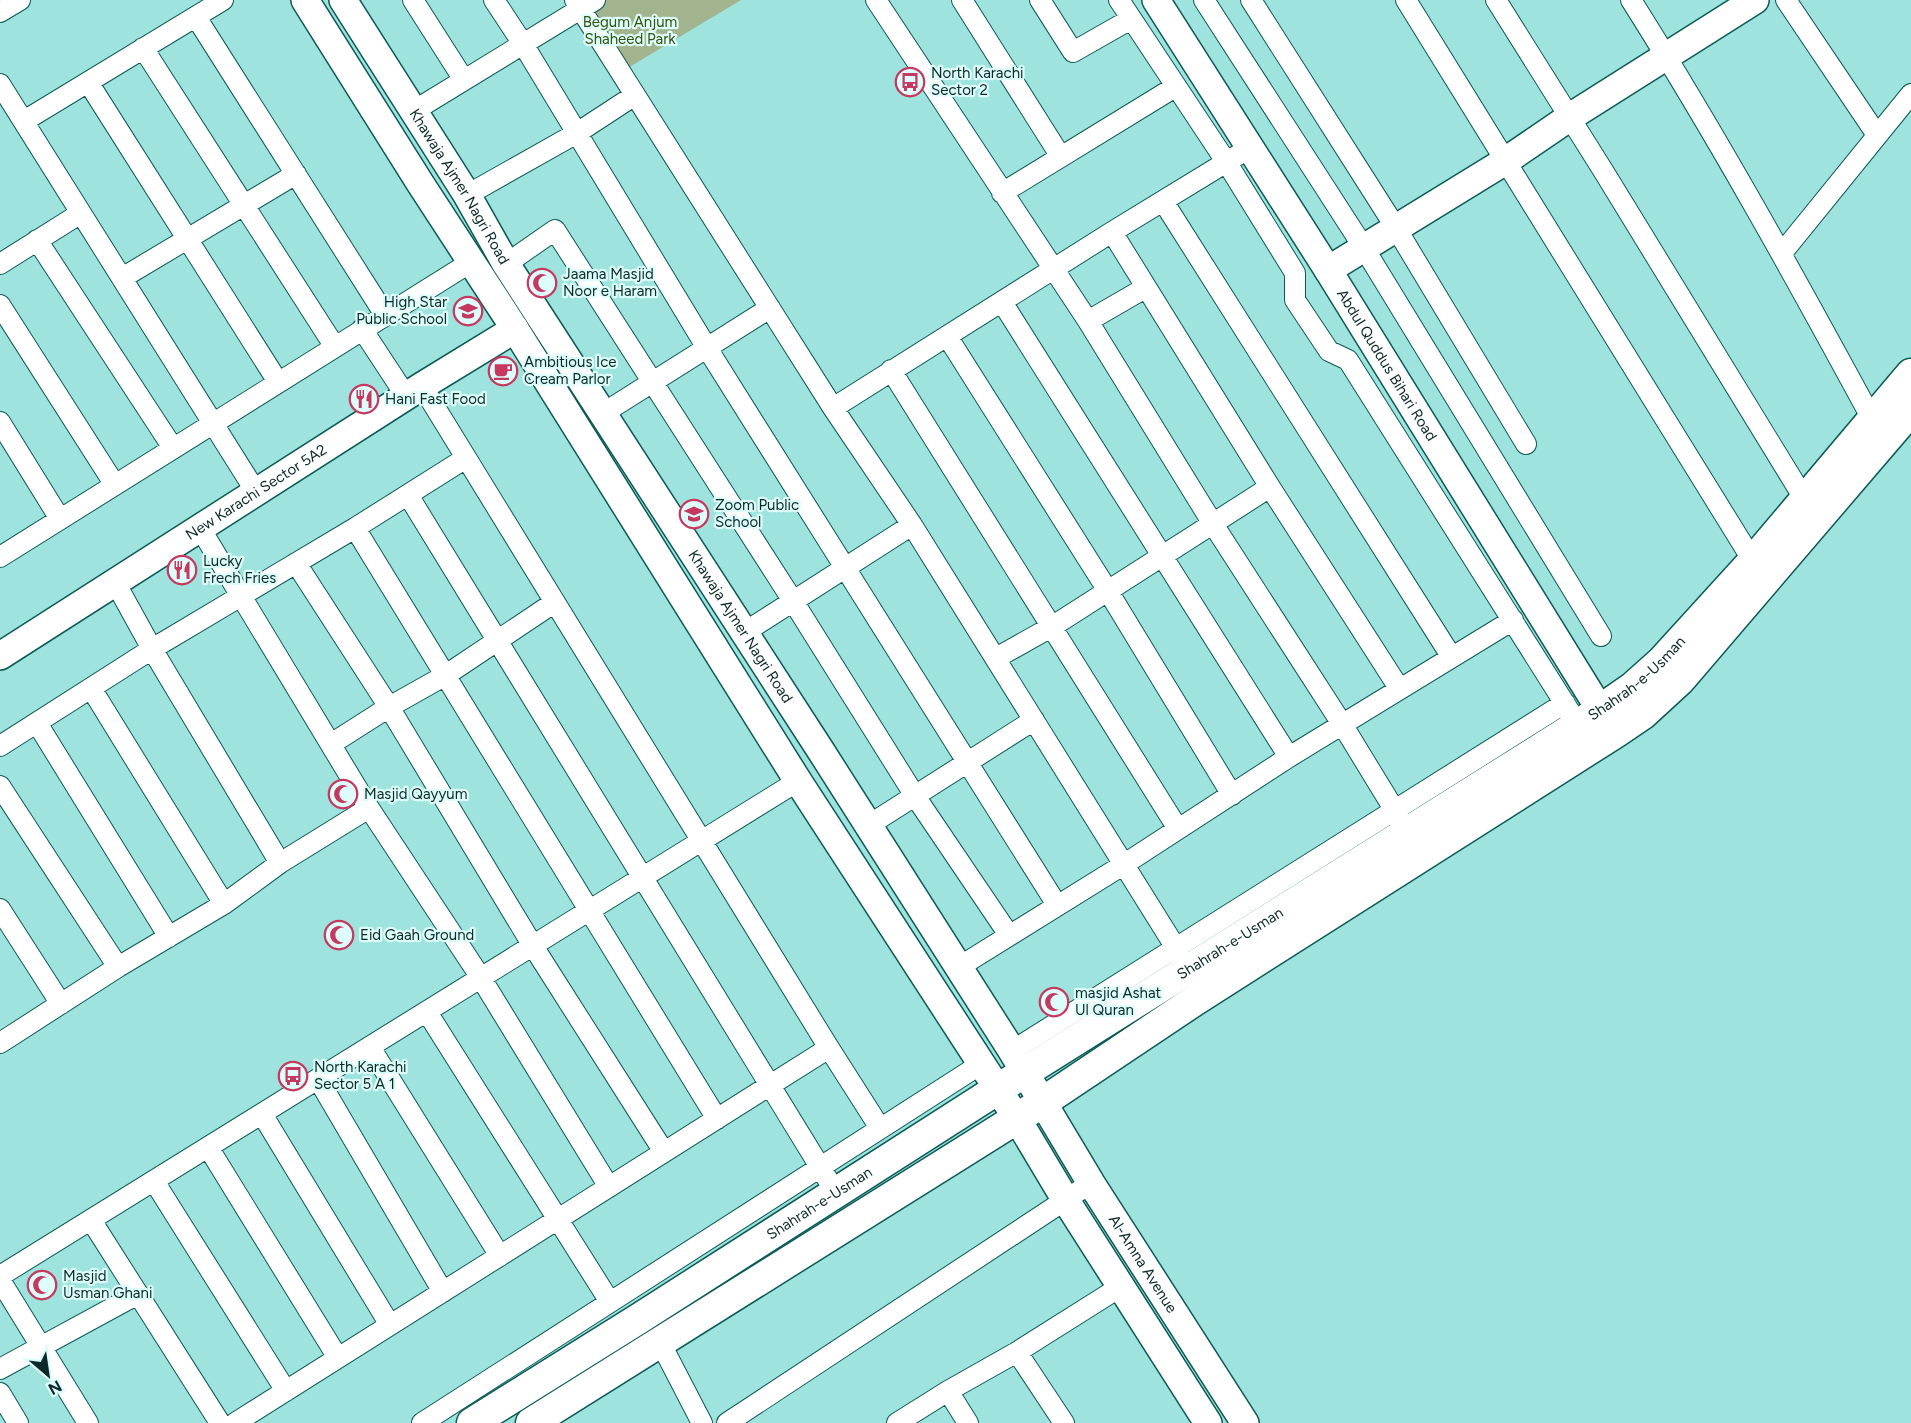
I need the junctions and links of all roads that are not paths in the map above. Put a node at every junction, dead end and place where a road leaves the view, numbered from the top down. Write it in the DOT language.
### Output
graph roads {
  1 [pos="20,0"];
  2 [pos="222,0"];
  3 [pos="305,0"];
  4 [pos="343,0"];
  5 [pos="413,0"];
  6 [pos="494,0"];
  7 [pos="876,0"];
  8 [pos="962,0"];
  9 [pos="1040,0"];
  10 [pos="1119,0"];
  11 [pos="1156,0"];
  12 [pos="1204,0"];
  13 [pos="1251,0"];
  14 [pos="1406,0"];
  15 [pos="1496,0"];
  16 [pos="1631,0"];
  17 [pos="1755,0"];
  18 [pos="1786,0"];
  19 [pos="584,3"];
  20 [pos="0,12"];
  21 [pos="196,16"];
  22 [pos="1131,19"];
  23 [pos="523,44"];
  24 [pos="143,48"];
  25 [pos="1667,56"];
  26 [pos="464,80"];
  27 [pos="88,81"];
  28 [pos="0,84"];
  29 [pos="1175,87"];
  30 [pos="1911,94"];
  31 [pos="635,95"];
  32 [pos="412,112"];
  33 [pos="1570,117"];
  34 [pos="24,121"];
  35 [pos="577,133"];
  36 [pos="1877,135"];
  37 [pos="1238,155"];
  38 [pos="1061,157"];
  39 [pos="1507,160"];
  40 [pos="447,166"];
  41 [pos="296,174"];
  42 [pos="420,183"];
  43 [pos="1002,193"];
  44 [pos="467,195"];
  45 [pos="1163,201"];
  46 [pos="244,205"];
  47 [pos="81,213"];
  48 [pos="1396,228"];
  49 [pos="1112,232"];
  50 [pos="187,239"];
  51 [pos="37,240"];
  52 [pos="1364,248"];
  53 [pos="1782,253"];
  54 [pos="471,262"];
  55 [pos="0,264"];
  56 [pos="506,264"];
  57 [pos="1053,270"];
  58 [pos="1328,270"];
  59 [pos="122,278"];
  60 [pos="1145,288"];
  61 [pos="1002,302"];
  62 [pos="0,305"];
  63 [pos="770,309"];
  64 [pos="385,315"];
  65 [pos="1088,321"];
  66 [pos="362,329"];
  67 [pos="515,329"];
  68 [pos="947,336"];
  69 [pos="334,346"];
  70 [pos="707,348"];
  71 [pos="891,370"];
  72 [pos="1911,374"];
  73 [pos="278,382"];
  74 [pos="652,382"];
  75 [pos="414,391"];
  76 [pos="833,408"];
  77 [pos="1911,410"];
  78 [pos="602,414"];
  79 [pos="1872,419"];
  80 [pos="0,422"];
  81 [pos="213,423"];
  82 [pos="1526,444"];
  83 [pos="172,448"];
  84 [pos="466,458"];
  85 [pos="115,484"];
  86 [pos="1270,488"];
  87 [pos="256,492"];
  88 [pos="408,495"];
  89 [pos="1805,500"];
  90 [pos="665,512"];
  91 [pos="60,519"];
  92 [pos="1213,524"];
  93 [pos="912,525"];
  94 [pos="200,528"];
  95 [pos="355,528"];
  96 [pos="641,529"];
  97 [pos="2,552"];
  98 [pos="1162,556"];
  99 [pos="1753,561"];
  100 [pos="296,563"];
  101 [pos="845,568"];
  102 [pos="115,582"];
  103 [pos="1108,591"];
  104 [pos="241,596"];
  105 [pos="793,601"];
  106 [pos="555,602"];
  107 [pos="1513,620"];
  108 [pos="1053,626"];
  109 [pos="745,632"];
  110 [pos="1601,636"];
  111 [pos="498,640"];
  112 [pos="152,649"];
  113 [pos="0,656"];
  114 [pos="1451,656"];
  115 [pos="996,658"];
  116 [pos="446,675"];
  117 [pos="91,688"];
  118 [pos="1399,688"];
  119 [pos="389,707"];
  120 [pos="1034,720"];
  121 [pos="37,723"];
  122 [pos="1342,724"];
  123 [pos="1590,724"];
  124 [pos="331,744"];
  125 [pos="0,746"];
  126 [pos="1290,757"];
  127 [pos="968,763"];
  128 [pos="798,781"];
  129 [pos="0,786"];
  130 [pos="1232,795"];
  131 [pos="915,796"];
  132 [pos="369,808"];
  133 [pos="1401,820"];
  134 [pos="868,825"];
  135 [pos="1178,829"];
  136 [pos="702,842"];
  137 [pos="891,861"];
  138 [pos="280,863"];
  139 [pos="1123,865"];
  140 [pos="644,877"];
  141 [pos="863,879"];
  142 [pos="224,904"];
  143 [pos="1057,905"];
  144 [pos="0,909"];
  145 [pos="590,910"];
  146 [pos="1009,935"];
  147 [pos="169,937"];
  148 [pos="533,946"];
  149 [pos="1182,958"];
  150 [pos="118,967"];
  151 [pos="959,967"];
  152 [pos="481,978"];
  153 [pos="61,1004"];
  154 [pos="427,1012"];
  155 [pos="2,1038"];
  156 [pos="370,1047"];
  157 [pos="829,1048"];
  158 [pos="1018,1062"];
  159 [pos="981,1064"];
  160 [pos="318,1079"];
  161 [pos="769,1086"];
  162 [pos="998,1089"];
  163 [pos="1043,1102"];
  164 [pos="262,1114"];
  165 [pos="1016,1117"];
  166 [pos="717,1119"];
  167 [pos="880,1128"];
  168 [pos="208,1148"];
  169 [pos="664,1152"];
  170 [pos="820,1167"];
  171 [pos="154,1181"];
  172 [pos="1091,1183"];
  173 [pos="609,1187"];
  174 [pos="836,1193"];
  175 [pos="1065,1199"];
  176 [pos="91,1220"];
  177 [pos="557,1220"];
  178 [pos="500,1256"];
  179 [pos="0,1278"];
  180 [pos="1120,1287"];
  181 [pos="443,1292"];
  182 [pos="138,1294"];
  183 [pos="610,1302"];
  184 [pos="390,1325"];
  185 [pos="660,1342"];
  186 [pos="41,1348"];
  187 [pos="1017,1352"];
  188 [pos="338,1358"];
  189 [pos="0,1369"];
  190 [pos="286,1391"];
  191 [pos="948,1391"];
  192 [pos="0,1393"];
  193 [pos="18,1423"];
  194 [pos="88,1423"];
  195 [pos="220,1423"];
  196 [pos="235,1423"];
  197 [pos="422,1423"];
  198 [pos="472,1423"];
  199 [pos="531,1423"];
  200 [pos="702,1423"];
  201 [pos="727,1423"];
  202 [pos="897,1423"];
  203 [pos="968,1423"];
  204 [pos="1064,1423"];
  205 [pos="1208,1423"];
  206 [pos="1245,1423"];
  1 -- 20 [label="street"];
  2 -- 21 [label="street"];
  3 -- 42 [label="main road, Khawaja Ajmer Nagri Road"];
  4 -- 32 [label="main road, Khawaja Ajmer Nagri Road"];
  5 -- 26 [label="street"];
  6 -- 23 [label="street"];
  7 -- 43 [label="street"];
  8 -- 38 [label="street"];
  9 -- 22 [label="street"];
  10 -- 22 [label="street"];
  11 -- 37 [label="main road, Abdul Quddus Bihari Road"];
  12 -- 52 [label="street"];
  13 -- 48 [label="street"];
  14 -- 39 [label="street"];
  15 -- 33 [label="street"];
  16 -- 25 [label="street"];
  17 -- 25 [label="main road"];
  18 -- 36 [label="street"];
  19 -- 23 [label="street"];
  19 -- 31 [label="street"];
  21 -- 24 [label="street"];
  21 -- 41 [label="street"];
  22 -- 29 [label="street"];
  23 -- 26 [label="street"];
  23 -- 35 [label="street"];
  24 -- 27 [label="street"];
  24 -- 46 [label="street"];
  25 -- 33 [label="main road"];
  25 -- 53 [label="street"];
  26 -- 32 [label="street"];
  27 -- 34 [label="street"];
  27 -- 50 [label="street"];
  28 -- 34 [label="street"];
  29 -- 37 [label="street"];
  29 -- 38 [label="street"];
  30 -- 36 [label="street"];
  31 -- 35 [label="street"];
  31 -- 63 [label="street"];
  32 -- 40 [label="main road, Khawaja Ajmer Nagri Road"];
  33 -- 39 [label="main road"];
  33 -- 89 [label="street"];
  34 -- 47 [label="street"];
  35 -- 44 [label="street"];
  35 -- 70 [label="street"];
  36 -- 53 [label="street"];
  37 -- 45 [label="street"];
  37 -- 58 [label="main road, Abdul Quddus Bihari Road"];
  37 -- 107 [label="street"];
  38 -- 43 [label="street"];
  39 -- 48 [label="main road"];
  39 -- 99 [label="street"];
  40 -- 42 [label="main road"];
  40 -- 44 [label="main road, Khawaja Ajmer Nagri Road"];
  41 -- 46 [label="street"];
  41 -- 64 [label="street"];
  42 -- 54 [label="main road, Khawaja Ajmer Nagri Road"];
  43 -- 57 [label="street"];
  44 -- 56 [label="main road, Khawaja Ajmer Nagri Road"];
  45 -- 49 [label="street"];
  45 -- 114 [label="street"];
  46 -- 50 [label="street"];
  46 -- 69 [label="street"];
  47 -- 51 [label="street"];
  47 -- 59 [label="street"];
  48 -- 52 [label="main road"];
  48 -- 82 [label="street"];
  49 -- 57 [label="street"];
  49 -- 60 [label="street"];
  50 -- 59 [label="street"];
  50 -- 73 [label="street"];
  51 -- 55 [label="street"];
  51 -- 83 [label="street"];
  52 -- 58 [label="main road"];
  52 -- 110 [label="street"];
  53 -- 79 [label="street"];
  54 -- 64 [label="street"];
  54 -- 67 [label="main road, Khawaja Ajmer Nagri Road"];
  56 -- 74 [label="street"];
  56 -- 78 [label="main road, Khawaja Ajmer Nagri Road"];
  57 -- 61 [label="street"];
  57 -- 65 [label="street"];
  58 -- 123 [label="main road, Abdul Quddus Bihari Road"];
  59 -- 81 [label="street"];
  60 -- 65 [label="street"];
  60 -- 86 [label="street"];
  61 -- 68 [label="street"];
  61 -- 98 [label="street"];
  62 -- 85 [label="street"];
  63 -- 70 [label="street"];
  63 -- 76 [label="street"];
  64 -- 66 [label="street"];
  65 -- 92 [label="street"];
  66 -- 69 [label="street"];
  66 -- 75 [label="street"];
  67 -- 75 [label="main road, New Karachi Sector 5A2"];
  67 -- 96 [label="main road, Khawaja Ajmer Nagri Road"];
  68 -- 71 [label="street"];
  68 -- 103 [label="street"];
  69 -- 73 [label="street"];
  70 -- 74 [label="street"];
  70 -- 101 [label="street"];
  71 -- 76 [label="street"];
  71 -- 108 [label="street"];
  72 -- 79 [label="main road, Shahrah-e-Usman"];
  73 -- 81 [label="street"];
  74 -- 78 [label="street"];
  74 -- 105 [label="street"];
  75 -- 84 [label="street"];
  75 -- 87 [label="main road, New Karachi Sector 5A2"];
  76 -- 93 [label="street"];
  77 -- 123 [label="main road, Shahrah-e-Usman"];
  78 -- 90 [label="main road, Khawaja Ajmer Nagri Road"];
  79 -- 89 [label="main road, Shahrah-e-Usman"];
  80 -- 91 [label="street"];
  81 -- 83 [label="street"];
  81 -- 87 [label="street"];
  83 -- 85 [label="street"];
  84 -- 88 [label="street"];
  84 -- 106 [label="street"];
  85 -- 91 [label="street"];
  86 -- 92 [label="street"];
  86 -- 118 [label="street"];
  87 -- 94 [label="main road, New Karachi Sector 5A2"];
  88 -- 95 [label="street"];
  88 -- 111 [label="street"];
  89 -- 99 [label="main road, Shahrah-e-Usman"];
  90 -- 96 [label="main road"];
  90 -- 109 [label="main road, Khawaja Ajmer Nagri Road"];
  91 -- 97 [label="street"];
  92 -- 98 [label="street"];
  92 -- 122 [label="street"];
  93 -- 101 [label="street"];
  93 -- 115 [label="street"];
  94 -- 102 [label="main road, New Karachi Sector 5A2"];
  94 -- 104 [label="street"];
  95 -- 100 [label="street"];
  95 -- 116 [label="street"];
  96 -- 128 [label="main road, Khawaja Ajmer Nagri Road"];
  98 -- 103 [label="street"];
  98 -- 126 [label="street"];
  99 -- 123 [label="main road, Shahrah-e-Usman"];
  100 -- 104 [label="street"];
  100 -- 119 [label="street"];
  101 -- 105 [label="street"];
  101 -- 127 [label="street"];
  102 -- 112 [label="street"];
  102 -- 113 [label="main road, New Karachi Sector 5A2"];
  103 -- 108 [label="street"];
  103 -- 130 [label="street"];
  104 -- 112 [label="street"];
  104 -- 124 [label="street"];
  105 -- 109 [label="street"];
  105 -- 131 [label="street"];
  106 -- 111 [label="street"];
  106 -- 136 [label="street"];
  107 -- 114 [label="street"];
  107 -- 123 [label="street"];
  108 -- 115 [label="street"];
  108 -- 135 [label="street"];
  109 -- 134 [label="main road, Khawaja Ajmer Nagri Road"];
  111 -- 116 [label="street"];
  111 -- 140 [label="street"];
  112 -- 117 [label="street"];
  112 -- 138 [label="street"];
  114 -- 118 [label="street"];
  115 -- 120 [label="street"];
  116 -- 119 [label="street"];
  116 -- 145 [label="street"];
  117 -- 121 [label="street"];
  117 -- 142 [label="street"];
  118 -- 122 [label="street"];
  119 -- 124 [label="street"];
  119 -- 148 [label="street"];
  120 -- 127 [label="street"];
  120 -- 139 [label="street"];
  121 -- 125 [label="street"];
  121 -- 147 [label="street"];
  122 -- 126 [label="street"];
  122 -- 133 [label="street"];
  123 -- 133 [label="main road, Shahrah-e-Usman"];
  123 -- 163 [label="main road, Shahrah-e-Usman"];
  124 -- 132 [label="street"];
  126 -- 130 [label="street"];
  127 -- 131 [label="street"];
  127 -- 143 [label="street"];
  128 -- 136 [label="street"];
  128 -- 141 [label="main road, Khawaja Ajmer Nagri Road"];
  129 -- 150 [label="street"];
  130 -- 135 [label="street"];
  131 -- 134 [label="street"];
  131 -- 146 [label="street"];
  132 -- 138 [label="street"];
  132 -- 152 [label="street"];
  133 -- 149 [label="main road, Shahrah-e-Usman"];
  134 -- 137 [label="main road, Khawaja Ajmer Nagri Road"];
  135 -- 139 [label="street"];
  136 -- 140 [label="street"];
  136 -- 157 [label="street"];
  137 -- 141 [label="main road"];
  137 -- 151 [label="main road, Khawaja Ajmer Nagri Road"];
  138 -- 142 [label="street"];
  139 -- 143 [label="street"];
  139 -- 149 [label="street"];
  140 -- 145 [label="street"];
  140 -- 161 [label="street"];
  141 -- 159 [label="main road, Khawaja Ajmer Nagri Road"];
  142 -- 147 [label="street"];
  143 -- 146 [label="street"];
  144 -- 153 [label="street"];
  145 -- 148 [label="street"];
  145 -- 166 [label="street"];
  146 -- 151 [label="street"];
  147 -- 150 [label="street"];
  148 -- 152 [label="street"];
  148 -- 169 [label="street"];
  149 -- 158 [label="main road, Shahrah-e-Usman"];
  150 -- 153 [label="street"];
  151 -- 158 [label="main road, Khawaja Ajmer Nagri Road"];
  152 -- 154 [label="street"];
  152 -- 173 [label="street"];
  153 -- 155 [label="street"];
  154 -- 156 [label="street"];
  154 -- 177 [label="street"];
  156 -- 160 [label="street"];
  156 -- 178 [label="street"];
  157 -- 161 [label="street"];
  157 -- 167 [label="street"];
  158 -- 162 [label="main road, Shahrah-e-Usman"];
  158 -- 163 [label="main road, Khawaja Ajmer Nagri Road"];
  159 -- 162 [label="main road, Khawaja Ajmer Nagri Road"];
  159 -- 167 [label="street"];
  160 -- 164 [label="street"];
  160 -- 181 [label="street"];
  161 -- 166 [label="street"];
  161 -- 170 [label="street"];
  162 -- 165 [label="main road, Khawaja Ajmer Nagri Road"];
  162 -- 174 [label="main road, Shahrah-e-Usman"];
  163 -- 165 [label="main road, Shahrah-e-Usman"];
  163 -- 172 [label="main road, Al-Amna Avenue"];
  164 -- 168 [label="street"];
  164 -- 184 [label="street"];
  165 -- 175 [label="main road, Khawaja Ajmer Nagri Road"];
  165 -- 185 [label="main road, Shahrah-e-Usman"];
  166 -- 169 [label="street"];
  167 -- 170 [label="street"];
  168 -- 171 [label="street"];
  168 -- 188 [label="street"];
  169 -- 173 [label="street"];
  170 -- 174 [label="street"];
  170 -- 183 [label="street"];
  171 -- 176 [label="street"];
  171 -- 190 [label="street"];
  172 -- 175 [label="street"];
  172 -- 206 [label="main road, Al-Amna Avenue"];
  173 -- 177 [label="street"];
  174 -- 198 [label="main road, Shahrah-e-Usman"];
  175 -- 180 [label="main road, Khawaja Ajmer Nagri Road"];
  175 -- 201 [label="street"];
  176 -- 179 [label="street"];
  176 -- 182 [label="street"];
  177 -- 178 [label="street"];
  177 -- 183 [label="street"];
  178 -- 181 [label="street"];
  179 -- 186 [label="street"];
  180 -- 187 [label="street"];
  180 -- 205 [label="main road, Khawaja Ajmer Nagri Road"];
  181 -- 184 [label="street"];
  182 -- 186 [label="street"];
  182 -- 195 [label="street"];
  183 -- 197 [label="street"];
  184 -- 188 [label="street"];
  185 -- 199 [label="main road, Shahrah-e-Usman"];
  185 -- 200 [label="street"];
  186 -- 189 [label="street"];
  186 -- 194 [label="street"];
  187 -- 191 [label="street"];
  187 -- 204 [label="street"];
  188 -- 190 [label="street"];
  190 -- 196 [label="street"];
  191 -- 202 [label="street"];
  191 -- 203 [label="street"];
  192 -- 193 [label="street"];
}
